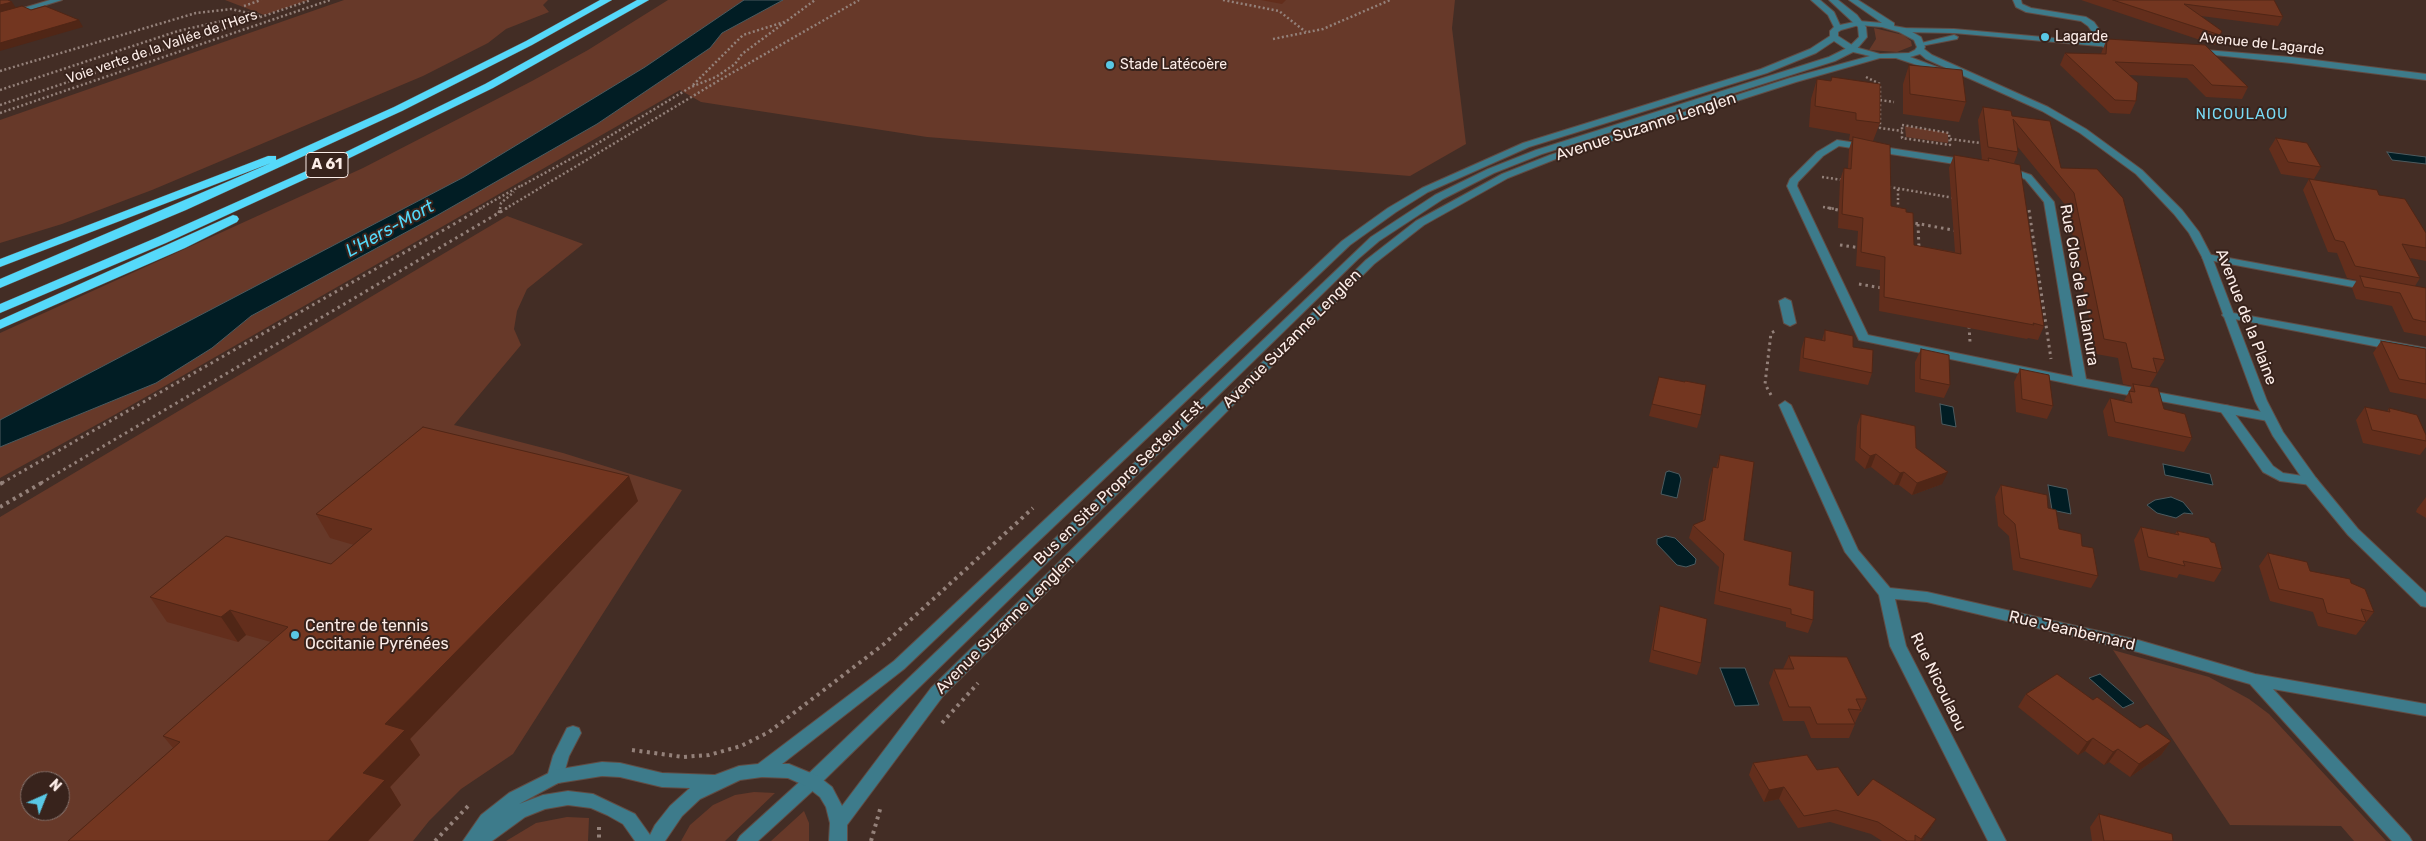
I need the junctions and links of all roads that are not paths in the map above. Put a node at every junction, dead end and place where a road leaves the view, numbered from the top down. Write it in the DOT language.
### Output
graph roads {
  1 [pos="55,0"];
  2 [pos="607,0"];
  3 [pos="644,0"];
  4 [pos="1815,0"];
  5 [pos="1833,0"];
  6 [pos="1853,0"];
  7 [pos="2017,0"];
  8 [pos="0,18"];
  9 [pos="1860,23"];
  10 [pos="1899,30"];
  11 [pos="1836,32"];
  12 [pos="1974,34"];
  13 [pos="2107,46"];
  14 [pos="1920,47"];
  15 [pos="2131,47"];
  16 [pos="1852,50"];
  17 [pos="2182,50"];
  18 [pos="1880,56"];
  19 [pos="1899,57"];
  20 [pos="2426,77"];
  21 [pos="1996,87"];
  22 [pos="417,122"];
  23 [pos="354,129"];
  24 [pos="1979,165"];
  25 [pos="1997,167"];
  26 [pos="2207,257"];
  27 [pos="0,263"];
  28 [pos="0,284"];
  29 [pos="2378,289"];
  30 [pos="1785,301"];
  31 [pos="0,309"];
  32 [pos="2228,315"];
  33 [pos="0,325"];
  34 [pos="1785,326"];
  35 [pos="2426,352"];
  36 [pos="2080,382"];
  37 [pos="1784,406"];
  38 [pos="2225,409"];
  39 [pos="2268,418"];
  40 [pos="2311,481"];
  41 [pos="1886,593"];
  42 [pos="2426,602"];
  43 [pos="2255,680"];
  44 [pos="2426,710"];
  45 [pos="574,733"];
  46 [pos="762,770"];
  47 [pos="555,777"];
  48 [pos="812,780"];
  49 [pos="716,782"];
  50 [pos="839,823"];
  51 [pos="472,841"];
  52 [pos="478,841"];
  53 [pos="645,841"];
  54 [pos="656,841"];
  55 [pos="746,841"];
  56 [pos="838,841"];
  57 [pos="1997,841"];
  58 [pos="2403,841"];
  1 -- 8 [label="street"];
  2 -- 23 [label="highway, A 61"];
  3 -- 22 [label="highway, A 61"];
  4 -- 11 [label="street"];
  5 -- 9 [label="street"];
  6 -- 10 [label="street"];
  7 -- 13 [label="street"];
  9 -- 10 [label="street"];
  9 -- 11 [label="street"];
  9 -- 16 [label="street"];
  10 -- 12 [label="street"];
  10 -- 14 [label="street, Avenue de la Plaine"];
  11 -- 16 [label="street"];
  11 -- 46 [label="street, Avenue Suzanne Lenglen"];
  12 -- 13 [label="street"];
  12 -- 14 [label="street"];
  13 -- 15 [label="street"];
  14 -- 19 [label="street"];
  14 -- 21 [label="street, Avenue de la Plaine"];
  16 -- 18 [label="street"];
  16 -- 48 [label="street, Bus en Site Propre Secteur Est"];
  17 -- 20 [label="street, Avenue de Lagarde"];
  18 -- 19 [label="street"];
  18 -- 50 [label="street, Avenue Suzanne Lenglen"];
  19 -- 21 [label="street, Avenue de la Plaine"];
  21 -- 26 [label="street, Avenue de la Plaine"];
  22 -- 31 [label="highway, A 61"];
  22 -- 33 [label="highway"];
  23 -- 27 [label="highway"];
  23 -- 28 [label="highway, A 61"];
  24 -- 36 [label="street"];
  25 -- 36 [label="street, Rue Clos de la Llanura"];
  26 -- 29 [label="street"];
  26 -- 32 [label="street, Avenue de la Plaine"];
  30 -- 34 [label="street"];
  32 -- 35 [label="street"];
  32 -- 39 [label="street, Avenue de la Plaine"];
  36 -- 38 [label="street"];
  37 -- 41 [label="street, Rue Nicoulaou"];
  38 -- 39 [label="street"];
  38 -- 40 [label="street"];
  39 -- 40 [label="street, Avenue de la Plaine"];
  40 -- 42 [label="street, Avenue de la Plaine"];
  41 -- 43 [label="street, Rue Jeanbernard"];
  41 -- 57 [label="street, Rue Nicoulaou"];
  43 -- 44 [label="street, Rue Jeanbernard"];
  43 -- 58 [label="street"];
  45 -- 47 [label="street"];
  46 -- 48 [label="street"];
  46 -- 49 [label="street"];
  47 -- 49 [label="street"];
  47 -- 51 [label="street"];
  48 -- 50 [label="street"];
  48 -- 55 [label="street, Bus en Site Propre Secteur Est"];
  49 -- 54 [label="street"];
  50 -- 56 [label="street"];
  52 -- 53 [label="street"];
}
